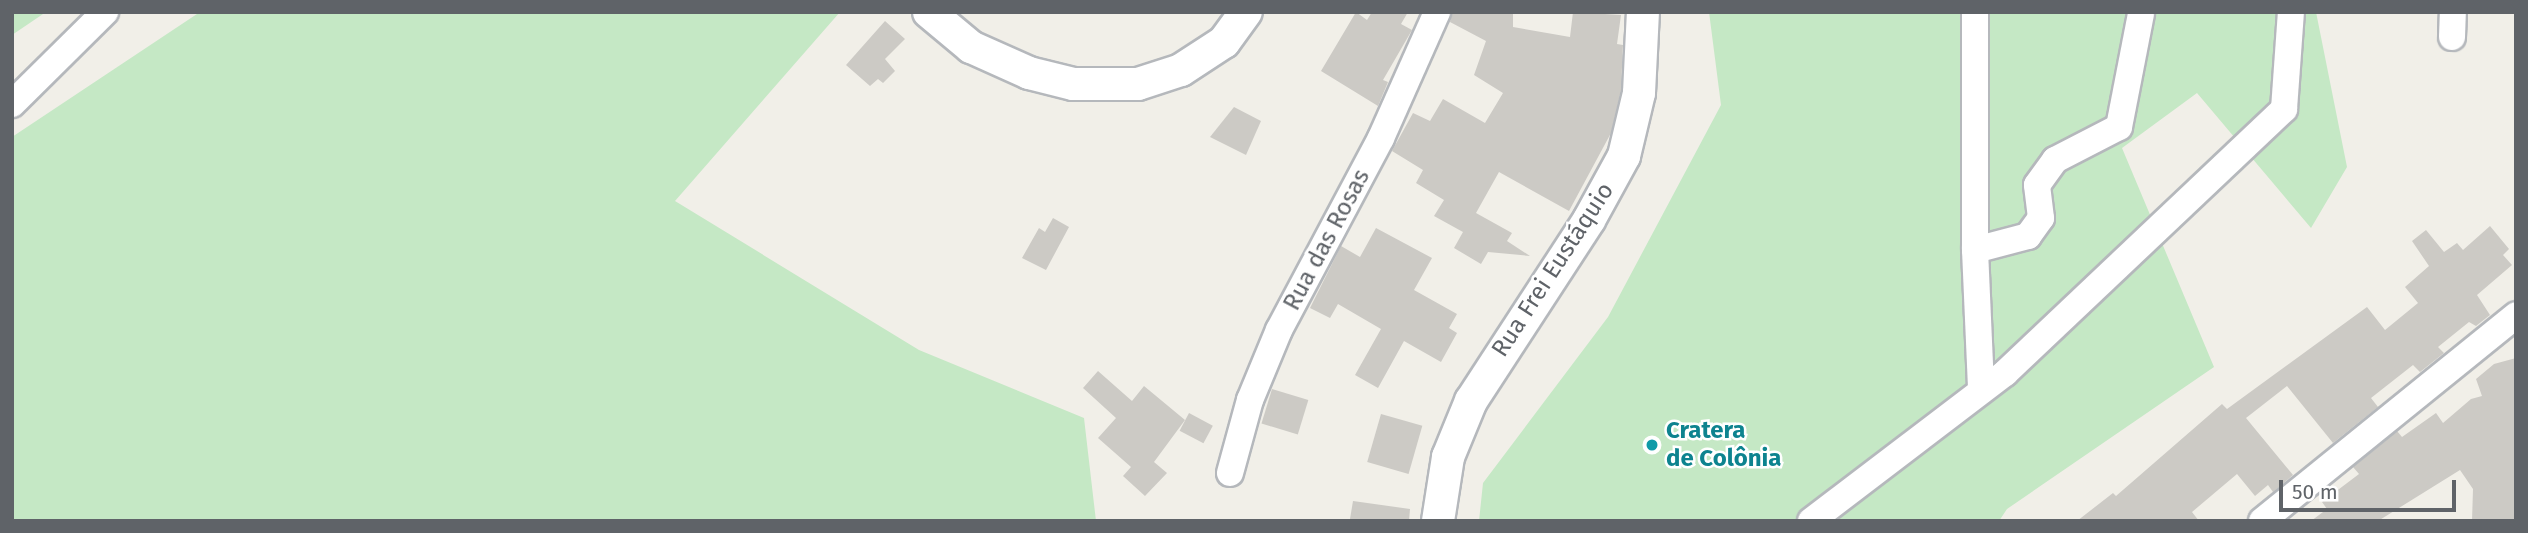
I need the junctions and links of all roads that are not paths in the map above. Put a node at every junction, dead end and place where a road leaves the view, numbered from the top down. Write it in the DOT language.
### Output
graph roads {
  1 [pos="106,12"];
  2 [pos="929,12"];
  3 [pos="1246,12"];
  4 [pos="1437,12"];
  5 [pos="1643,12"];
  6 [pos="1975,12"];
  7 [pos="2291,12"];
  8 [pos="2141,14"];
  9 [pos="12,104"];
  10 [pos="1975,250"];
  11 [pos="2516,315"];
  12 [pos="1981,390"];
  13 [pos="1230,472"];
  14 [pos="1438,521"];
  15 [pos="1811,521"];
  16 [pos="2262,521"];
  1 -- 9 [label="street"];
  2 -- 3 [label="street"];
  4 -- 13 [label="street, Rua das Rosas"];
  5 -- 14 [label="street, Rua Frei Eustáquio"];
  6 -- 10 [label="street"];
  7 -- 12 [label="street"];
  8 -- 10 [label="street"];
  10 -- 12 [label="street"];
  11 -- 16 [label="street"];
  12 -- 15 [label="street"];
}
